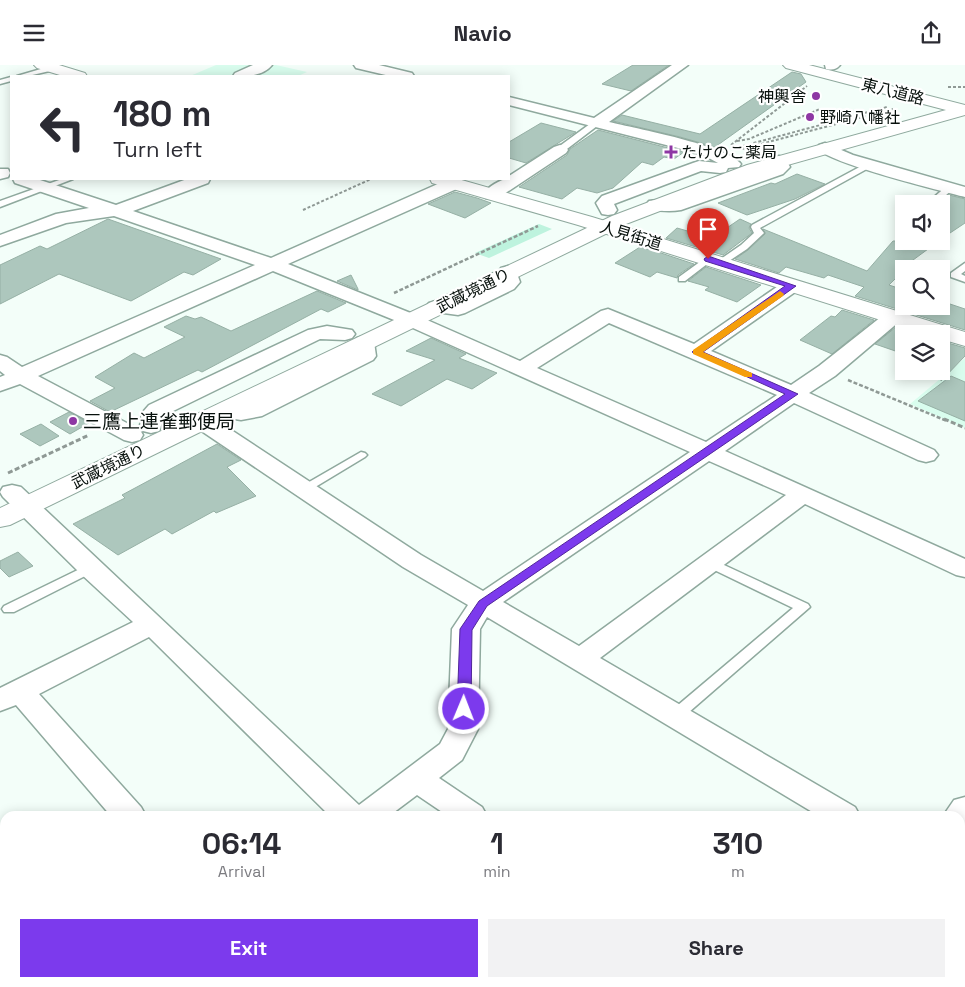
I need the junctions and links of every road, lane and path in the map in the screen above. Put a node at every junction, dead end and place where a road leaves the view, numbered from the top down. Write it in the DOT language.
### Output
graph roads {
  1 [pos="265,65"];
  2 [pos="681,65"];
  3 [pos="791,65"];
  4 [pos="830,65"];
  5 [pos="47,66"];
  6 [pos="373,66"];
  7 [pos="24,75"];
  8 [pos="76,75"];
  9 [pos="242,75"];
  10 [pos="404,75"];
  11 [pos="942,85"];
  12 [pos="808,86"];
  13 [pos="965,87"];
  14 [pos="510,101"];
  15 [pos="896,105"];
  16 [pos="962,105"];
  17 [pos="820,109"];
  18 [pos="894,109"];
  19 [pos="596,123"];
  20 [pos="735,141"];
  21 [pos="825,148"];
  22 [pos="560,150"];
  23 [pos="731,156"];
  24 [pos="870,165"];
  25 [pos="24,180"];
  26 [pos="66,180"];
  27 [pos="199,180"];
  28 [pos="369,180"];
  29 [pos="447,181"];
  30 [pos="46,187"];
  31 [pos="958,190"];
  32 [pos="492,194"];
  33 [pos="0,203"];
  34 [pos="94,207"];
  35 [pos="303,210"];
  36 [pos="117,211"];
  37 [pos="599,219"];
  38 [pos="544,223"];
  39 [pos="0,241"];
  40 [pos="714,261"];
  41 [pos="272,264"];
  42 [pos="965,266"];
  43 [pos="682,279"];
  44 [pos="965,279"];
  45 [pos="791,286"];
  46 [pos="397,309"];
  47 [pos="893,317"];
  48 [pos="354,338"];
  49 [pos="965,339"];
  50 [pos="696,352"];
  51 [pos="0,361"];
  52 [pos="523,369"];
  53 [pos="827,371"];
  54 [pos="20,376"];
  55 [pos="0,385"];
  56 [pos="793,394"];
  57 [pos="202,421"];
  58 [pos="965,428"];
  59 [pos="142,430"];
  60 [pos="94,434"];
  61 [pos="707,452"];
  62 [pos="361,455"];
  63 [pos="926,455"];
  64 [pos="302,489"];
  65 [pos="9,493"];
  66 [pos="803,494"];
  67 [pos="0,519"];
  68 [pos="711,563"];
  69 [pos="90,568"];
  70 [pos="965,569"];
  71 [pos="483,603"];
  72 [pos="9,609"];
  73 [pos="152,624"];
  74 [pos="580,659"];
  75 [pos="10,696"];
  76 [pos="676,715"];
  77 [pos="416,778"];
  78 [pos="125,811"];
  79 [pos="345,811"];
  80 [pos="373,811"];
  81 [pos="464,811"];
  82 [pos="836,811"];
  1 -- 9 [label="street"];
  2 -- 19 [label="street"];
  3 -- 16 [label="main road, 東八道路"];
  4 -- 16 [label="main road, 東八道路"];
  5 -- 7 [label="lane"];
  5 -- 8 [label="main road"];
  6 -- 10 [label="street"];
  11 -- 13 [label="path"];
  12 -- 20 [label="path"];
  14 -- 19 [label="street"];
  15 -- 23 [label="path"];
  16 -- 21 [label="main road, 武蔵境通り"];
  16 -- 23 [label="main road, 武蔵境通り"];
  17 -- 20 [label="path"];
  18 -- 23 [label="path"];
  19 -- 22 [label="lane"];
  19 -- 23 [label="street"];
  20 -- 23 [label="path"];
  21 -- 24 [label="street"];
  21 -- 37 [label="main road, 武蔵境通り"];
  22 -- 32 [label="street"];
  23 -- 37 [label="main road, 武蔵境通り"];
  24 -- 31 [label="street"];
  24 -- 40 [label="lane"];
  25 -- 30 [label="street"];
  26 -- 30 [label="lane"];
  27 -- 36 [label="street"];
  28 -- 35 [label="path"];
  29 -- 32 [label="main road, 人見街道"];
  29 -- 41 [label="street"];
  30 -- 33 [label="lane"];
  30 -- 34 [label="street"];
  32 -- 37 [label="main road, 人見街道"];
  34 -- 36 [label="street"];
  34 -- 39 [label="street"];
  36 -- 41 [label="street"];
  37 -- 40 [label="main road, 人見街道"];
  37 -- 46 [label="main road, 武蔵境通り"];
  37 -- 46 [label="main road, 武蔵境通り"];
  38 -- 46 [label="path"];
  40 -- 43 [label="lane"];
  40 -- 45 [label="main road, 人見街道"];
  41 -- 46 [label="street"];
  41 -- 54 [label="street"];
  42 -- 44 [label="lane"];
  45 -- 47 [label="main road, 人見街道"];
  45 -- 50 [label="street"];
  46 -- 48 [label="main road, 武蔵境通り"];
  46 -- 52 [label="street"];
  47 -- 49 [label="main road, 人見街道"];
  47 -- 53 [label="street"];
  48 -- 57 [label="main road, 武蔵境通り"];
  48 -- 59 [label="main road, 武蔵境通り"];
  50 -- 52 [label="street"];
  50 -- 56 [label="street"];
  51 -- 54 [label="street"];
  52 -- 61 [label="street"];
  53 -- 56 [label="street"];
  53 -- 58 [label="path"];
  54 -- 55 [label="street"];
  54 -- 59 [label="street"];
  56 -- 61 [label="street"];
  56 -- 63 [label="street"];
  57 -- 64 [label="street"];
  57 -- 65 [label="main road, 武蔵境通り"];
  59 -- 65 [label="main road, 武蔵境通り"];
  60 -- 65 [label="path"];
  61 -- 66 [label="street"];
  61 -- 71 [label="street"];
  62 -- 64 [label="lane"];
  64 -- 71 [label="street"];
  65 -- 67 [label="main road, 武蔵境通り"];
  65 -- 69 [label="street"];
  66 -- 68 [label="street"];
  66 -- 70 [label="street"];
  68 -- 74 [label="street"];
  68 -- 76 [label="lane"];
  69 -- 72 [label="lane"];
  69 -- 73 [label="street"];
  71 -- 74 [label="street"];
  71 -- 77 [label="street"];
  73 -- 75 [label="street"];
  73 -- 79 [label="street"];
  74 -- 76 [label="street"];
  75 -- 78 [label="street"];
  76 -- 82 [label="street"];
  77 -- 80 [label="street"];
  77 -- 81 [label="street"];
}
